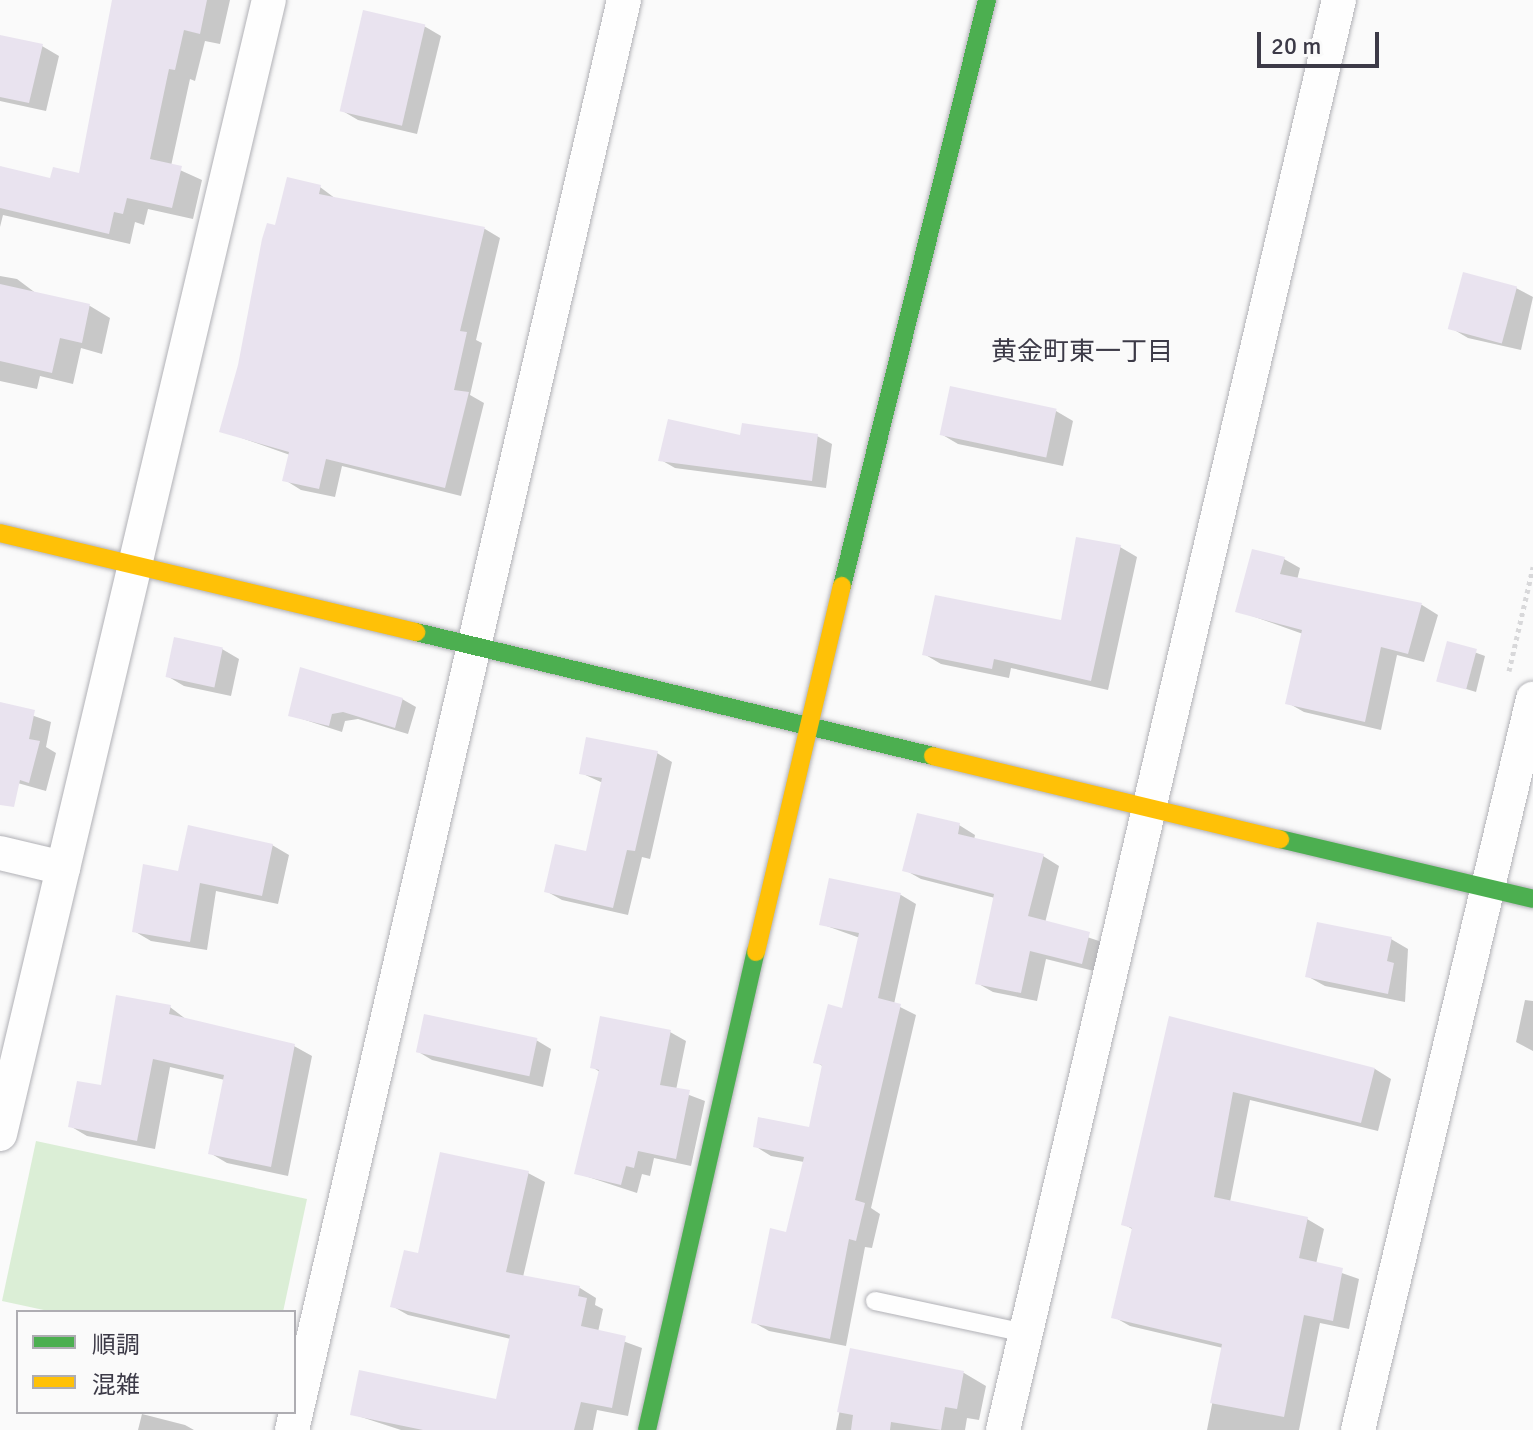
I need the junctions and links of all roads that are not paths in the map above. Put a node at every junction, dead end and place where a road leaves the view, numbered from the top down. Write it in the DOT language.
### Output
graph roads {
  1 [pos="269,0"];
  2 [pos="624,0"];
  3 [pos="987,0"];
  4 [pos="1339,0"];
  5 [pos="0,533"];
  6 [pos="135,565"];
  7 [pos="473,646"];
  8 [pos="1533,699"];
  9 [pos="808,726"];
  10 [pos="1147,807"];
  11 [pos="0,853"];
  12 [pos="63,868"];
  13 [pos="1487,889"];
  14 [pos="1533,899"];
  15 [pos="0,1134"];
  16 [pos="875,1301"];
  17 [pos="1025,1333"];
  18 [pos="296,1413"];
  19 [pos="647,1430"];
  20 [pos="1003,1430"];
  21 [pos="1358,1430"];
  1 -- 6 [label="street"];
  2 -- 7 [label="street"];
  3 -- 9 [label="street"];
  4 -- 10 [label="street"];
  5 -- 6 [label="street"];
  6 -- 7 [label="street"];
  6 -- 12 [label="street"];
  7 -- 9 [label="street"];
  7 -- 18 [label="street"];
  8 -- 13 [label="street"];
  9 -- 10 [label="street"];
  9 -- 19 [label="street"];
  10 -- 13 [label="street"];
  10 -- 17 [label="street"];
  11 -- 12 [label="street"];
  12 -- 15 [label="street"];
  13 -- 14 [label="street"];
  13 -- 21 [label="street"];
  16 -- 17 [label="lane"];
  17 -- 20 [label="street"];
}
